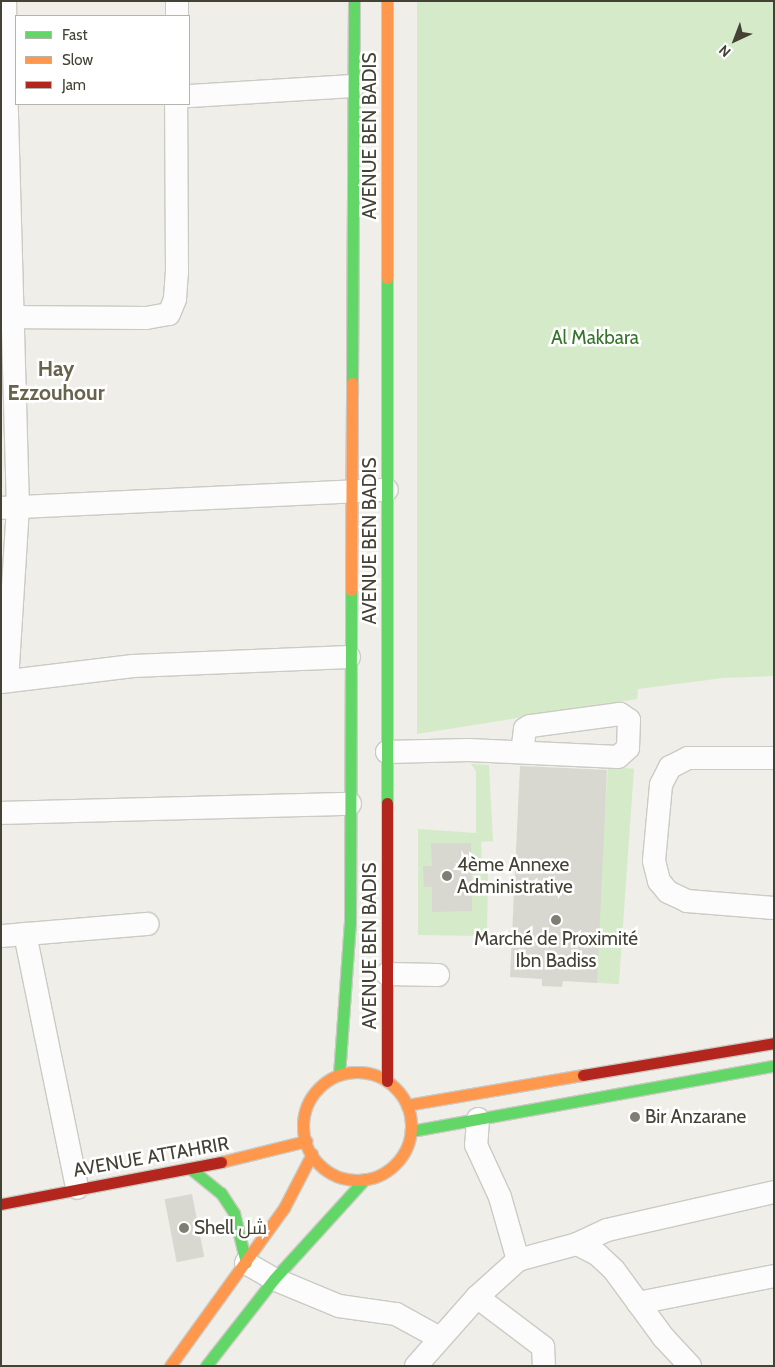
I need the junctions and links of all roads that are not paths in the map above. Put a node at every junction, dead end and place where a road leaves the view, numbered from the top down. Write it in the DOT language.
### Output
graph roads {
  1 [pos="5,1"];
  2 [pos="177,1"];
  3 [pos="354,1"];
  4 [pos="387,1"];
  5 [pos="177,15"];
  6 [pos="4,79"];
  7 [pos="354,86"];
  8 [pos="190,96"];
  9 [pos="12,101"];
  10 [pos="176,105"];
  11 [pos="6,317"];
  12 [pos="387,490"];
  13 [pos="351,493"];
  14 [pos="10,508"];
  15 [pos="349,656"];
  16 [pos="4,682"];
  17 [pos="387,752"];
  18 [pos="522,752"];
  19 [pos="774,758"];
  20 [pos="350,804"];
  21 [pos="1,813"];
  22 [pos="774,908"];
  23 [pos="148,924"];
  24 [pos="25,934"];
  25 [pos="1,936"];
  26 [pos="387,974"];
  27 [pos="438,975"];
  28 [pos="774,1043"];
  29 [pos="774,1066"];
  30 [pos="339,1075"];
  31 [pos="387,1081"];
  32 [pos="407,1105"];
  33 [pos="478,1119"];
  34 [pos="411,1131"];
  35 [pos="306,1140"];
  36 [pos="312,1154"];
  37 [pos="191,1169"];
  38 [pos="365,1179"];
  39 [pos="78,1188"];
  40 [pos="774,1192"];
  41 [pos="1,1204"];
  42 [pos="577,1244"];
  43 [pos="518,1260"];
  44 [pos="246,1263"];
  45 [pos="774,1276"];
  46 [pos="274,1280"];
  47 [pos="477,1297"];
  48 [pos="638,1303"];
  49 [pos="438,1337"];
  50 [pos="170,1366"];
  51 [pos="206,1366"];
  52 [pos="416,1366"];
  53 [pos="544,1366"];
  54 [pos="690,1366"];
  1 -- 6 [label="street"];
  2 -- 5 [label="street"];
  3 -- 7 [label="main road, AVENUE BEN BADIS"];
  4 -- 12 [label="main road, AVENUE BEN BADIS"];
  6 -- 9 [label="street"];
  7 -- 8 [label="street"];
  7 -- 13 [label="main road, AVENUE BEN BADIS"];
  9 -- 11 [label="street"];
  10 -- 11 [label="street"];
  11 -- 14 [label="street"];
  12 -- 13 [label="street"];
  12 -- 17 [label="main road, AVENUE BEN BADIS"];
  13 -- 14 [label="street"];
  13 -- 15 [label="main road, AVENUE BEN BADIS"];
  14 -- 16 [label="street"];
  15 -- 16 [label="street"];
  15 -- 20 [label="main road, AVENUE BEN BADIS"];
  17 -- 18 [label="street"];
  17 -- 26 [label="main road, AVENUE BEN BADIS"];
  19 -- 22 [label="street"];
  20 -- 21 [label="street"];
  20 -- 30 [label="main road, AVENUE BEN BADIS"];
  23 -- 24 [label="street"];
  24 -- 25 [label="street"];
  24 -- 39 [label="street"];
  26 -- 27 [label="street"];
  26 -- 31 [label="main road, AVENUE BEN BADIS"];
  28 -- 32 [label="main road"];
  29 -- 33 [label="main road"];
  30 -- 31 [label="main road"];
  30 -- 35 [label="main road"];
  31 -- 32 [label="main road"];
  32 -- 34 [label="main road"];
  33 -- 34 [label="main road"];
  33 -- 43 [label="street"];
  34 -- 38 [label="main road"];
  35 -- 36 [label="main road"];
  35 -- 37 [label="main road, AVENUE ATTAHRIR"];
  36 -- 38 [label="main road"];
  36 -- 44 [label="main road"];
  37 -- 39 [label="main road, AVENUE ATTAHRIR"];
  37 -- 44 [label="main road"];
  38 -- 46 [label="main road"];
  39 -- 41 [label="main road, AVENUE ATTAHRIR"];
  40 -- 42 [label="street"];
  42 -- 43 [label="street"];
  42 -- 48 [label="street"];
  43 -- 47 [label="street"];
  44 -- 46 [label="street"];
  44 -- 50 [label="main road"];
  45 -- 48 [label="street"];
  46 -- 49 [label="street"];
  46 -- 51 [label="main road"];
  47 -- 49 [label="street"];
  47 -- 53 [label="street"];
  48 -- 54 [label="street"];
  49 -- 52 [label="street"];
}
